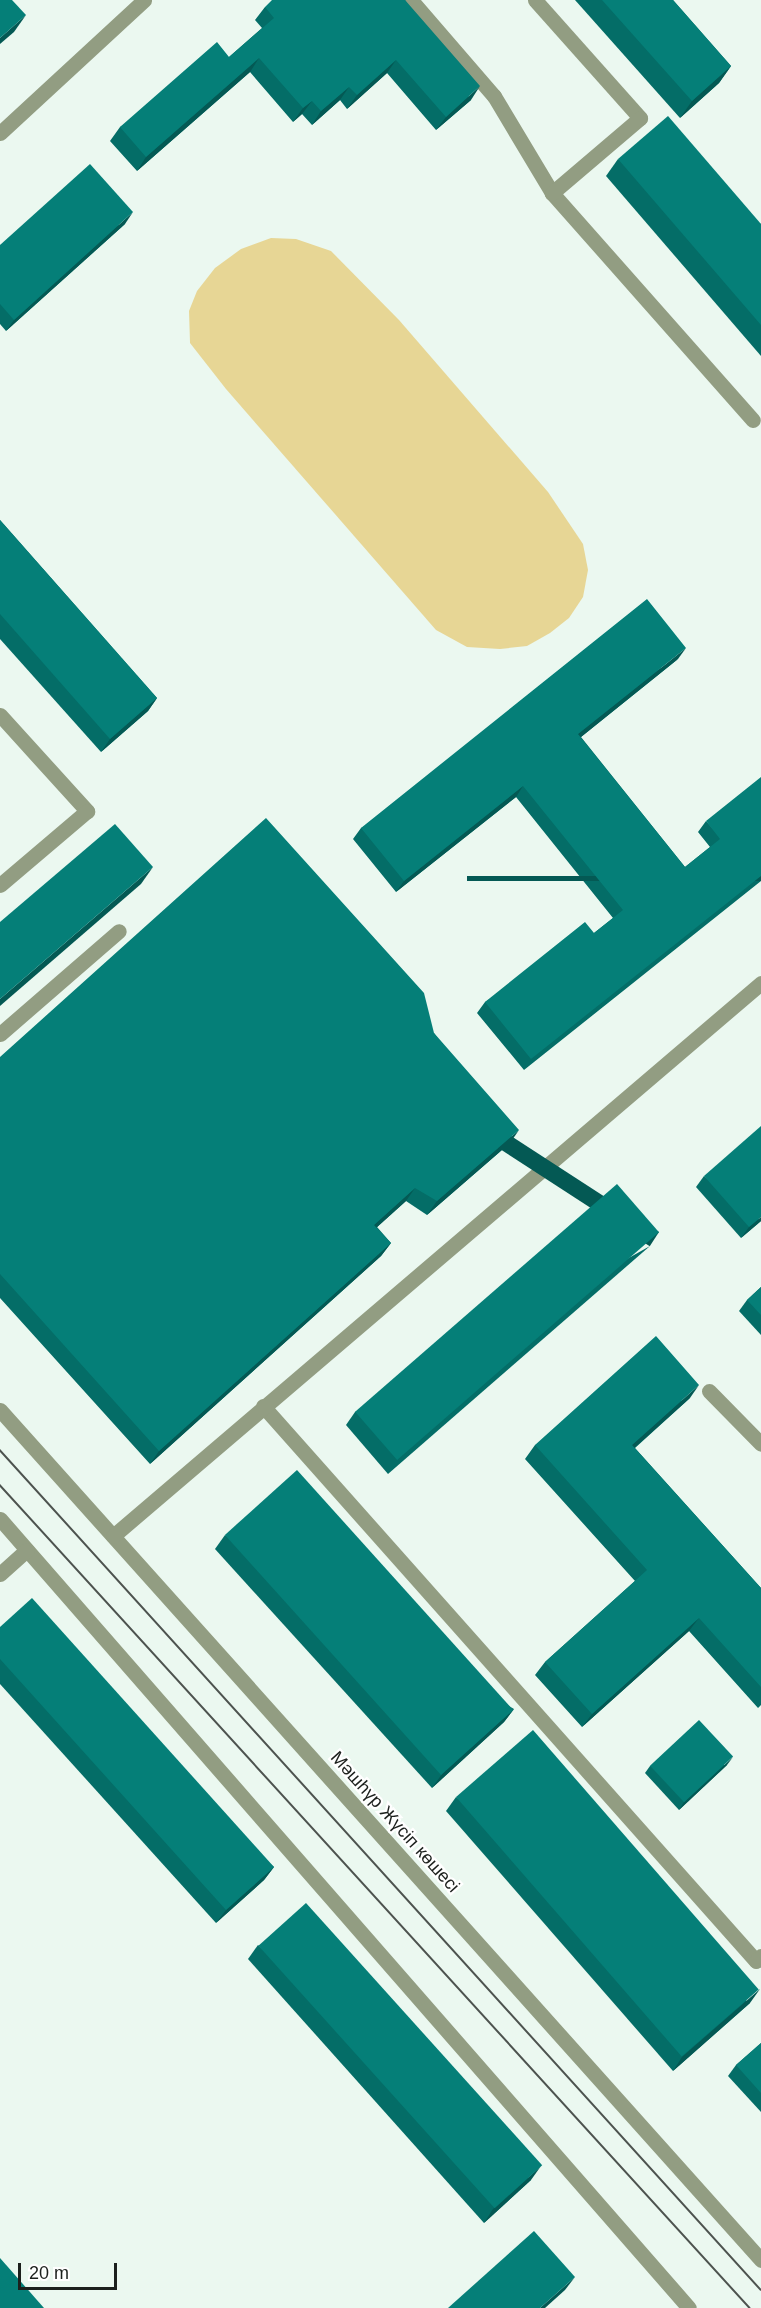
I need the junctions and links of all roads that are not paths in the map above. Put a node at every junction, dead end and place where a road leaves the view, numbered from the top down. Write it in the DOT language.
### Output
graph roads {
  1 [pos="144,0"];
  2 [pos="411,0"];
  3 [pos="535,0"];
  4 [pos="0,133"];
  5 [pos="552,193"];
  6 [pos="753,420"];
  7 [pos="0,715"];
  8 [pos="0,885"];
  9 [pos="119,932"];
  10 [pos="761,983"];
  11 [pos="0,1034"];
  12 [pos="709,1391"];
  13 [pos="263,1406"];
  14 [pos="0,1410"];
  15 [pos="761,1444"];
  16 [pos="0,1519"];
  17 [pos="112,1536"];
  18 [pos="27,1550"];
  19 [pos="0,1574"];
  20 [pos="761,1956"];
  21 [pos="761,2260"];
  22 [pos="689,2308"];
  1 -- 4 [label="street"];
  2 -- 5 [label="street"];
  3 -- 5 [label="street"];
  5 -- 6 [label="street"];
  7 -- 8 [label="street"];
  9 -- 11 [label="street"];
  10 -- 13 [label="street"];
  12 -- 15 [label="street"];
  13 -- 17 [label="street"];
  13 -- 20 [label="street"];
  14 -- 17 [label="street, Мәшһүр Жүсіп көшесі"];
  16 -- 18 [label="street"];
  17 -- 21 [label="street, Мәшһүр Жүсіп көшесі"];
  18 -- 19 [label="street"];
  18 -- 22 [label="street"];
}
